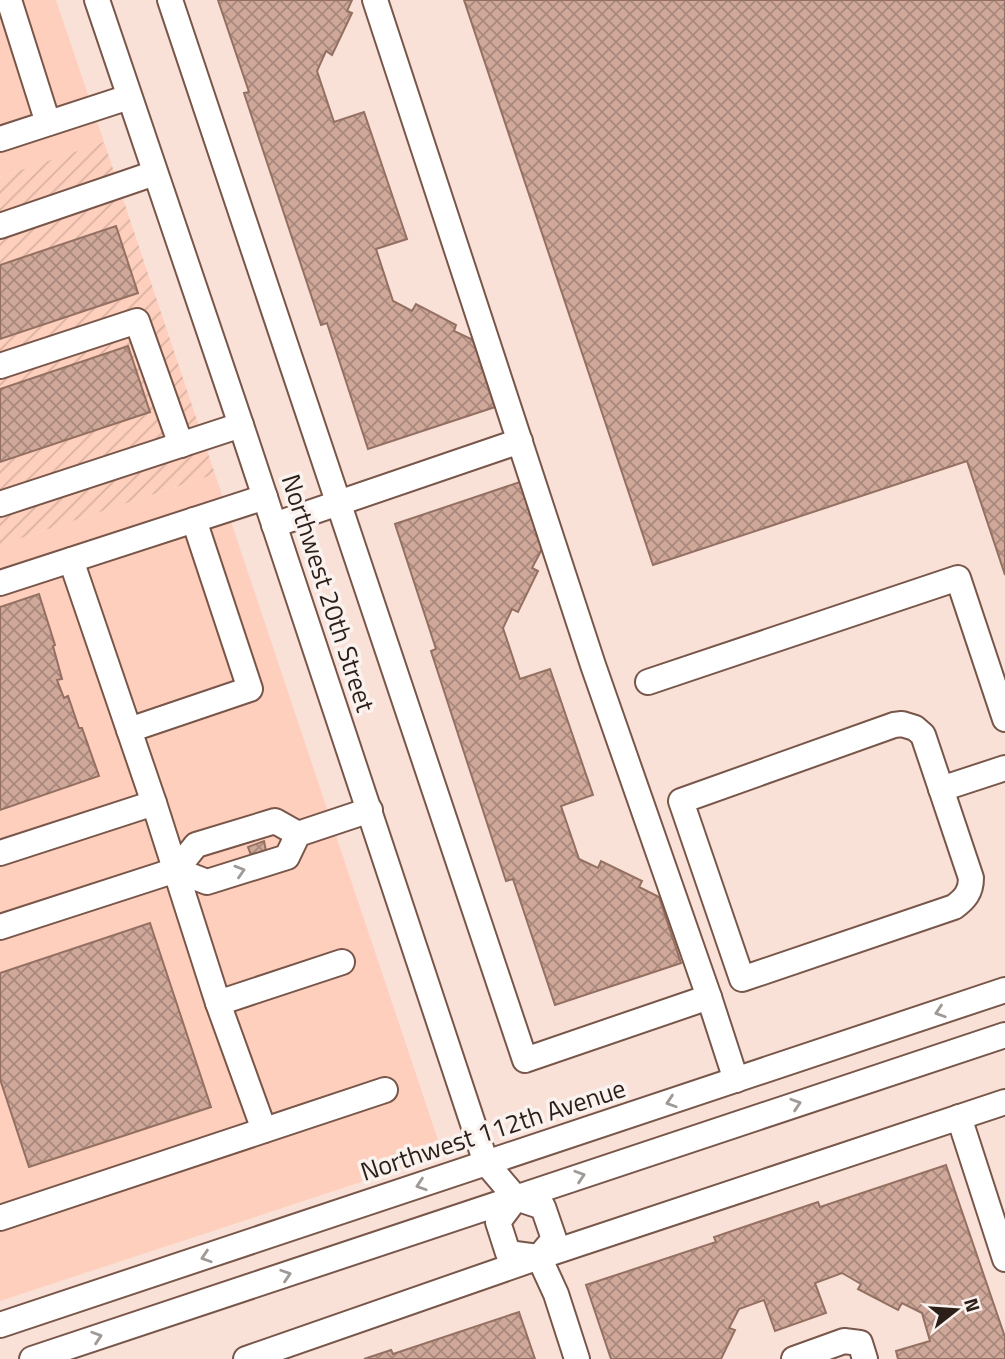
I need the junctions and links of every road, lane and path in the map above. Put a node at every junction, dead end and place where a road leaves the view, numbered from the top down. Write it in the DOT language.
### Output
graph roads {
  1 [pos="9,0"];
  2 [pos="97,0"];
  3 [pos="170,0"];
  4 [pos="374,0"];
  5 [pos="129,97"];
  6 [pos="48,123"];
  7 [pos="0,139"];
  8 [pos="155,173"];
  9 [pos="0,226"];
  10 [pos="0,366"];
  11 [pos="241,425"];
  12 [pos="520,441"];
  13 [pos="181,445"];
  14 [pos="265,497"];
  15 [pos="338,502"];
  16 [pos="0,504"];
  17 [pos="194,520"];
  18 [pos="274,525"];
  19 [pos="71,560"];
  20 [pos="0,583"];
  21 [pos="648,682"];
  22 [pos="1005,719"];
  23 [pos="129,730"];
  24 [pos="1005,768"];
  25 [pos="940,789"];
  26 [pos="154,803"];
  27 [pos="370,810"];
  28 [pos="298,834"];
  29 [pos="0,853"];
  30 [pos="176,870"];
  31 [pos="0,927"];
  32 [pos="342,962"];
  33 [pos="1005,990"];
  34 [pos="709,997"];
  35 [pos="218,1003"];
  36 [pos="1003,1044"];
  37 [pos="736,1080"];
  38 [pos="385,1090"];
  39 [pos="1005,1102"];
  40 [pos="958,1117"];
  41 [pos="264,1130"];
  42 [pos="486,1163"];
  43 [pos="516,1198"];
  44 [pos="0,1218"];
  45 [pos="539,1257"];
  46 [pos="1005,1259"];
  47 [pos="0,1325"];
  48 [pos="32,1359"];
  49 [pos="246,1359"];
  50 [pos="577,1359"];
  51 [pos="794,1359"];
  52 [pos="865,1359"];
  1 -- 6 [label="street"];
  2 -- 5 [label="street, Northwest 20th Street"];
  3 -- 15 [label="street"];
  4 -- 12 [label="street"];
  5 -- 6 [label="street"];
  5 -- 8 [label="street, Northwest 20th Street"];
  6 -- 7 [label="street"];
  8 -- 9 [label="street"];
  8 -- 11 [label="street, Northwest 20th Street"];
  10 -- 13 [label="street"];
  11 -- 13 [label="street"];
  11 -- 14 [label="street, Northwest 20th Street"];
  12 -- 15 [label="street"];
  12 -- 34 [label="street"];
  13 -- 16 [label="street"];
  14 -- 17 [label="street"];
  14 -- 18 [label="street, Northwest 20th Street"];
  15 -- 18 [label="street"];
  15 -- 34 [label="street"];
  17 -- 19 [label="street"];
  17 -- 23 [label="street"];
  18 -- 27 [label="street, Northwest 20th Street"];
  19 -- 20 [label="street"];
  19 -- 23 [label="street"];
  21 -- 22 [label="street"];
  23 -- 26 [label="street"];
  24 -- 25 [label="street"];
  25 -- 25 [label="street"];
  26 -- 29 [label="street"];
  26 -- 30 [label="street"];
  27 -- 28 [label="street"];
  27 -- 42 [label="street, Northwest 20th Street"];
  28 -- 30 [label="street"];
  30 -- 28 [label="street, one-way"];
  30 -- 31 [label="street"];
  30 -- 35 [label="street"];
  32 -- 35 [label="street"];
  33 -- 37 [label="street, Northwest 112th Avenue, one-way"];
  34 -- 37 [label="street"];
  35 -- 41 [label="street"];
  43 -- 36 [label="street, one-way"];
  37 -- 42 [label="street, Northwest 112th Avenue, one-way"];
  38 -- 41 [label="street"];
  39 -- 40 [label="street"];
  40 -- 45 [label="street"];
  40 -- 46 [label="street"];
  41 -- 44 [label="street"];
  42 -- 43 [label="street, Northwest 20th Street"];
  42 -- 47 [label="street, Northwest 112th Avenue, one-way"];
  43 -- 45 [label="street"];
  43 -- 45 [label="street"];
  48 -- 43 [label="street, one-way"];
  45 -- 49 [label="street"];
  45 -- 50 [label="street"];
  51 -- 52 [label="street"];
}
